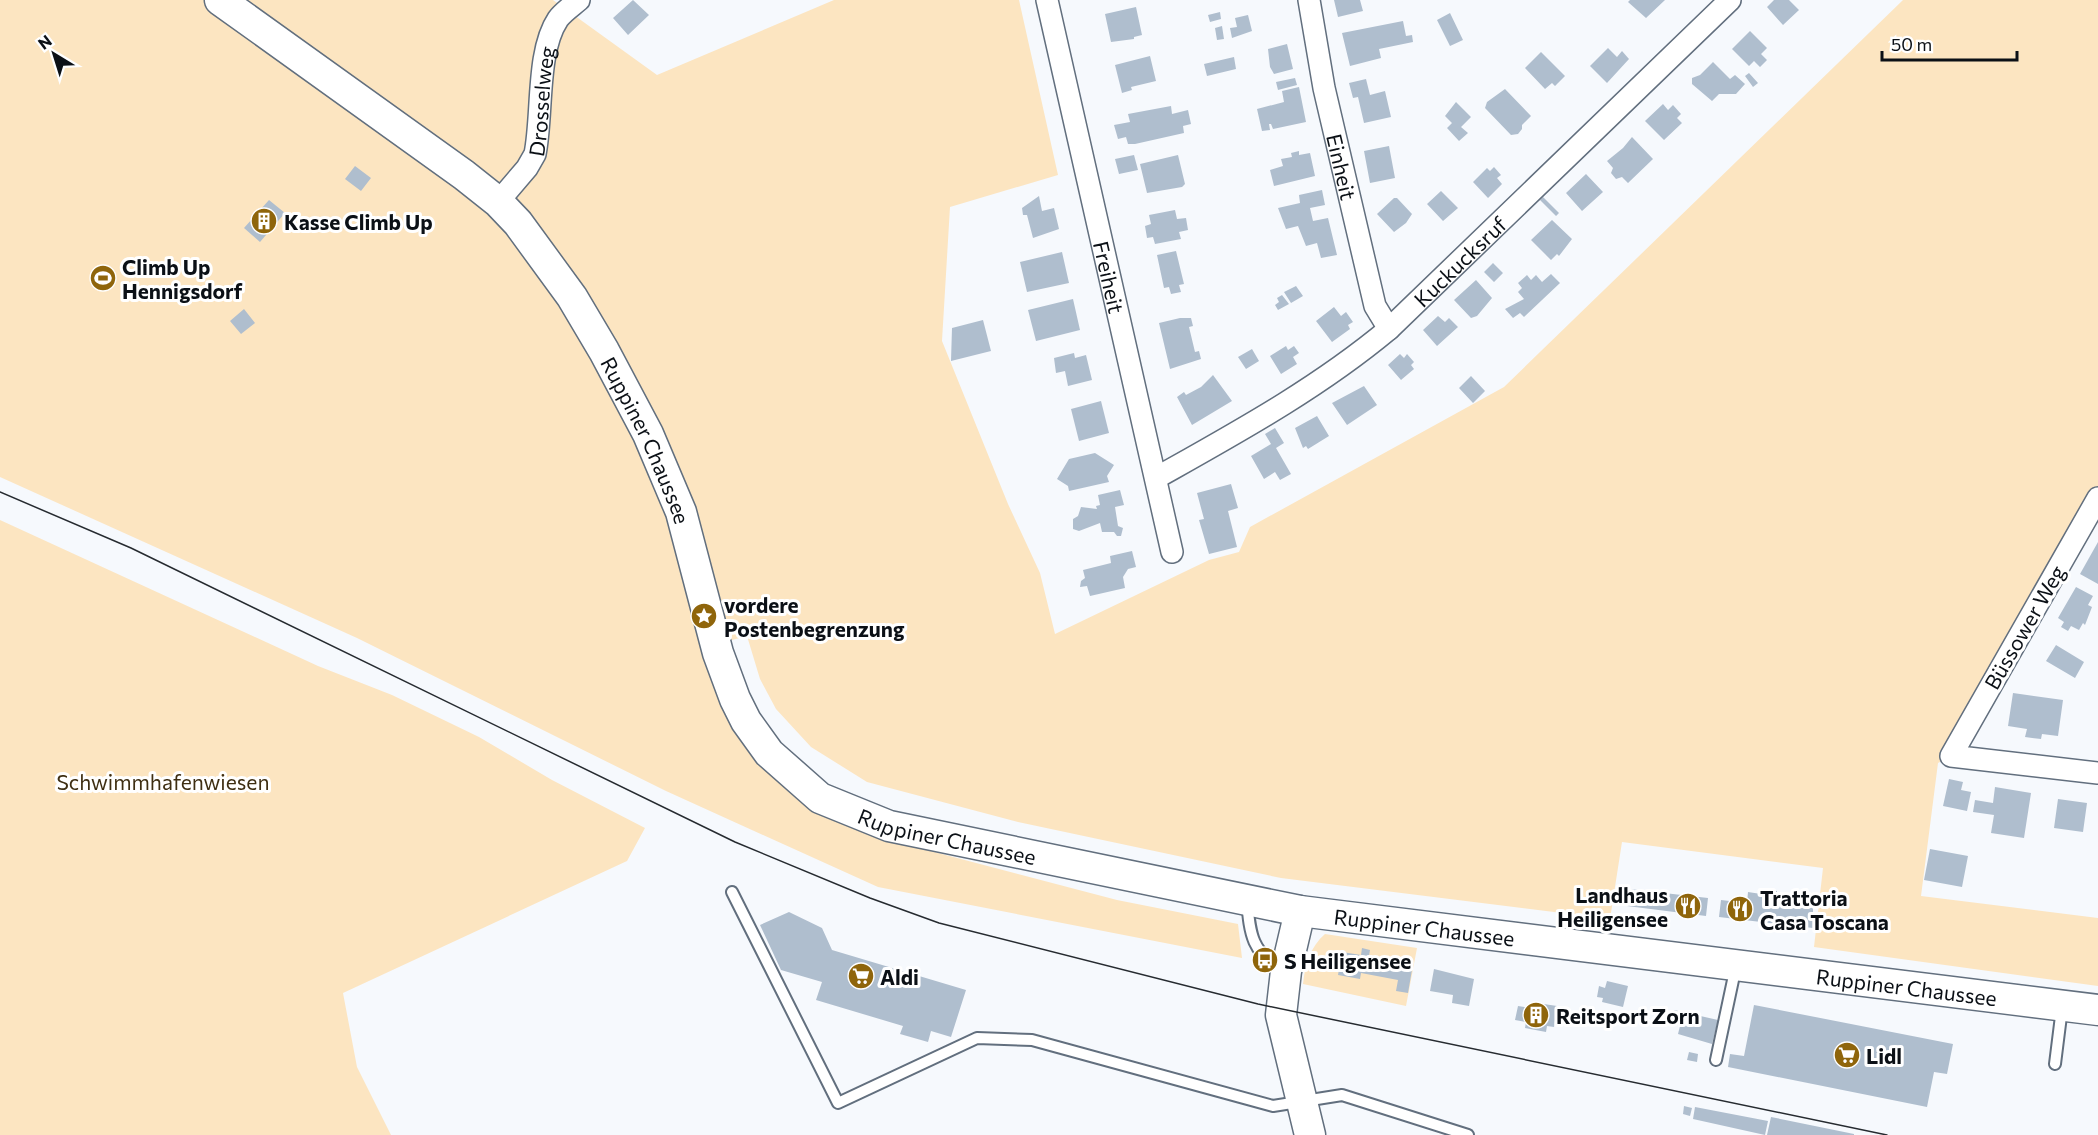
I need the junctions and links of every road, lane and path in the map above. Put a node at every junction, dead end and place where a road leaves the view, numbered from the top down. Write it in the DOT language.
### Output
graph roads {
  1 [pos="220,0"];
  2 [pos="579,0"];
  3 [pos="1047,0"];
  4 [pos="1309,0"];
  5 [pos="1730,0"];
  6 [pos="498,202"];
  7 [pos="1389,329"];
  8 [pos="1156,478"];
  9 [pos="2098,498"];
  10 [pos="1172,552"];
  11 [pos="2098,773"];
  12 [pos="732,892"];
  13 [pos="1246,898"];
  14 [pos="1300,911"];
  15 [pos="1736,966"];
  16 [pos="1286,971"];
  17 [pos="2062,1006"];
  18 [pos="2098,1010"];
  19 [pos="1716,1060"];
  20 [pos="2055,1064"];
  21 [pos="1303,1102"];
  22 [pos="1310,1135"];
  23 [pos="1468,1135"];
  1 -- 6 [label="main road, Ruppiner Chaussee"];
  2 -- 6 [label="street, Drosselweg"];
  3 -- 8 [label="street, Freiheit"];
  4 -- 7 [label="street, Einheit"];
  5 -- 7 [label="street, Kuckucksruf"];
  6 -- 13 [label="main road, Ruppiner Chaussee"];
  7 -- 8 [label="street, Kuckucksruf"];
  8 -- 10 [label="street, Freiheit"];
  9 -- 11 [label="street, Büssower Weg"];
  12 -- 21 [label="lane"];
  13 -- 14 [label="main road, Ruppiner Chaussee"];
  13 -- 16 [label="lane"];
  14 -- 15 [label="main road, Ruppiner Chaussee"];
  14 -- 16 [label="main road"];
  15 -- 17 [label="main road, Ruppiner Chaussee"];
  15 -- 19 [label="lane"];
  16 -- 21 [label="main road"];
  17 -- 18 [label="main road, Ruppiner Chaussee"];
  17 -- 20 [label="lane"];
  21 -- 22 [label="main road"];
  21 -- 23 [label="lane"];
}
